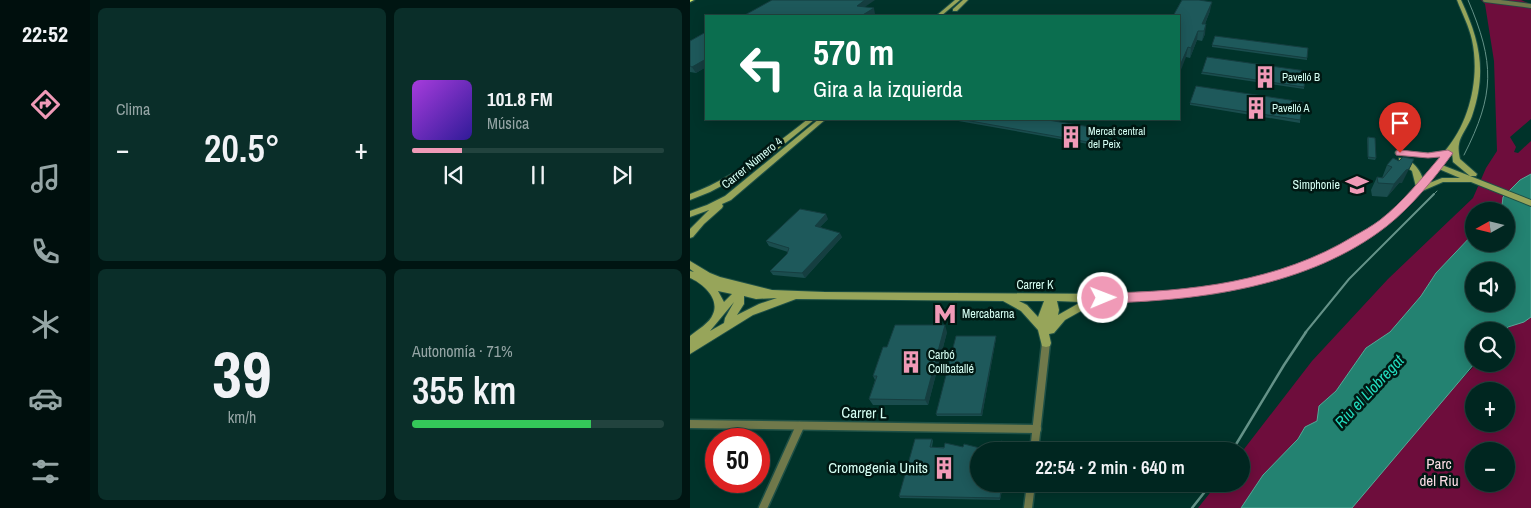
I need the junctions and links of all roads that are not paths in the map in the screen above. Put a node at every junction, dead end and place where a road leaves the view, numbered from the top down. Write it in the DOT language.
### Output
graph roads {
  1 [pos="958,0"];
  2 [pos="966,0"];
  3 [pos="1485,0"];
  4 [pos="1452,1"];
  5 [pos="1461,4"];
  6 [pos="1531,6"];
  7 [pos="939,15"];
  8 [pos="948,15"];
  9 [pos="811,120"];
  10 [pos="822,120"];
  11 [pos="1455,143"];
  12 [pos="1448,153"];
  13 [pos="1438,166"];
  14 [pos="1490,185"];
  15 [pos="1418,190"];
  16 [pos="690,197"];
  17 [pos="728,198"];
  18 [pos="1531,202"];
  19 [pos="690,214"];
  20 [pos="690,235"];
  21 [pos="690,264"];
  22 [pos="690,274"];
  23 [pos="703,281"];
  24 [pos="738,289"];
  25 [pos="773,294"];
  26 [pos="799,296"];
  27 [pos="998,297"];
  28 [pos="1051,297"];
  29 [pos="1096,298"];
  30 [pos="719,324"];
  31 [pos="1046,328"];
  32 [pos="1046,342"];
  33 [pos="690,348"];
  34 [pos="690,424"];
  35 [pos="800,426"];
  36 [pos="1037,428"];
  37 [pos="1035,442"];
  38 [pos="1030,492"];
  39 [pos="764,508"];
  40 [pos="1028,508"];
  1 -- 7 [label="main road"];
  2 -- 8 [label="main road"];
  3 -- 6 [label="street"];
  4 -- 5 [label="main road"];
  5 -- 11 [label="main road"];
  9 -- 16 [label="main road, Carrer Número 4"];
  10 -- 17 [label="main road, Carrer Número 4"];
  11 -- 12 [label="main road"];
  11 -- 14 [label="main road"];
  12 -- 13 [label="street"];
  12 -- 15 [label="main road"];
  13 -- 14 [label="main road"];
  13 -- 15 [label="main road, Carrer K"];
  14 -- 15 [label="main road"];
  14 -- 18 [label="main road"];
  15 -- 29 [label="main road, Carrer K"];
  17 -- 19 [label="street, Carrer Número 4"];
  17 -- 20 [label="main road"];
  21 -- 24 [label="main road, Carrer K"];
  22 -- 23 [label="main road, Carrer K"];
  23 -- 24 [label="main road, Carrer K"];
  23 -- 30 [label="main road"];
  24 -- 25 [label="main road, Carrer K"];
  24 -- 25 [label="main road, Carrer K"];
  24 -- 30 [label="main road"];
  25 -- 26 [label="main road, Carrer K"];
  26 -- 27 [label="main road, Carrer K"];
  26 -- 30 [label="main road"];
  27 -- 28 [label="main road, Carrer K"];
  27 -- 31 [label="main road"];
  28 -- 29 [label="main road, Carrer K"];
  28 -- 31 [label="main road"];
  29 -- 31 [label="main road"];
  30 -- 33 [label="main road"];
  31 -- 32 [label="main road"];
  32 -- 36 [label="street"];
  34 -- 35 [label="street, Carrer L"];
  35 -- 36 [label="street, Carrer L"];
  35 -- 39 [label="street"];
  36 -- 37 [label="street"];
  38 -- 40 [label="street"];
}
